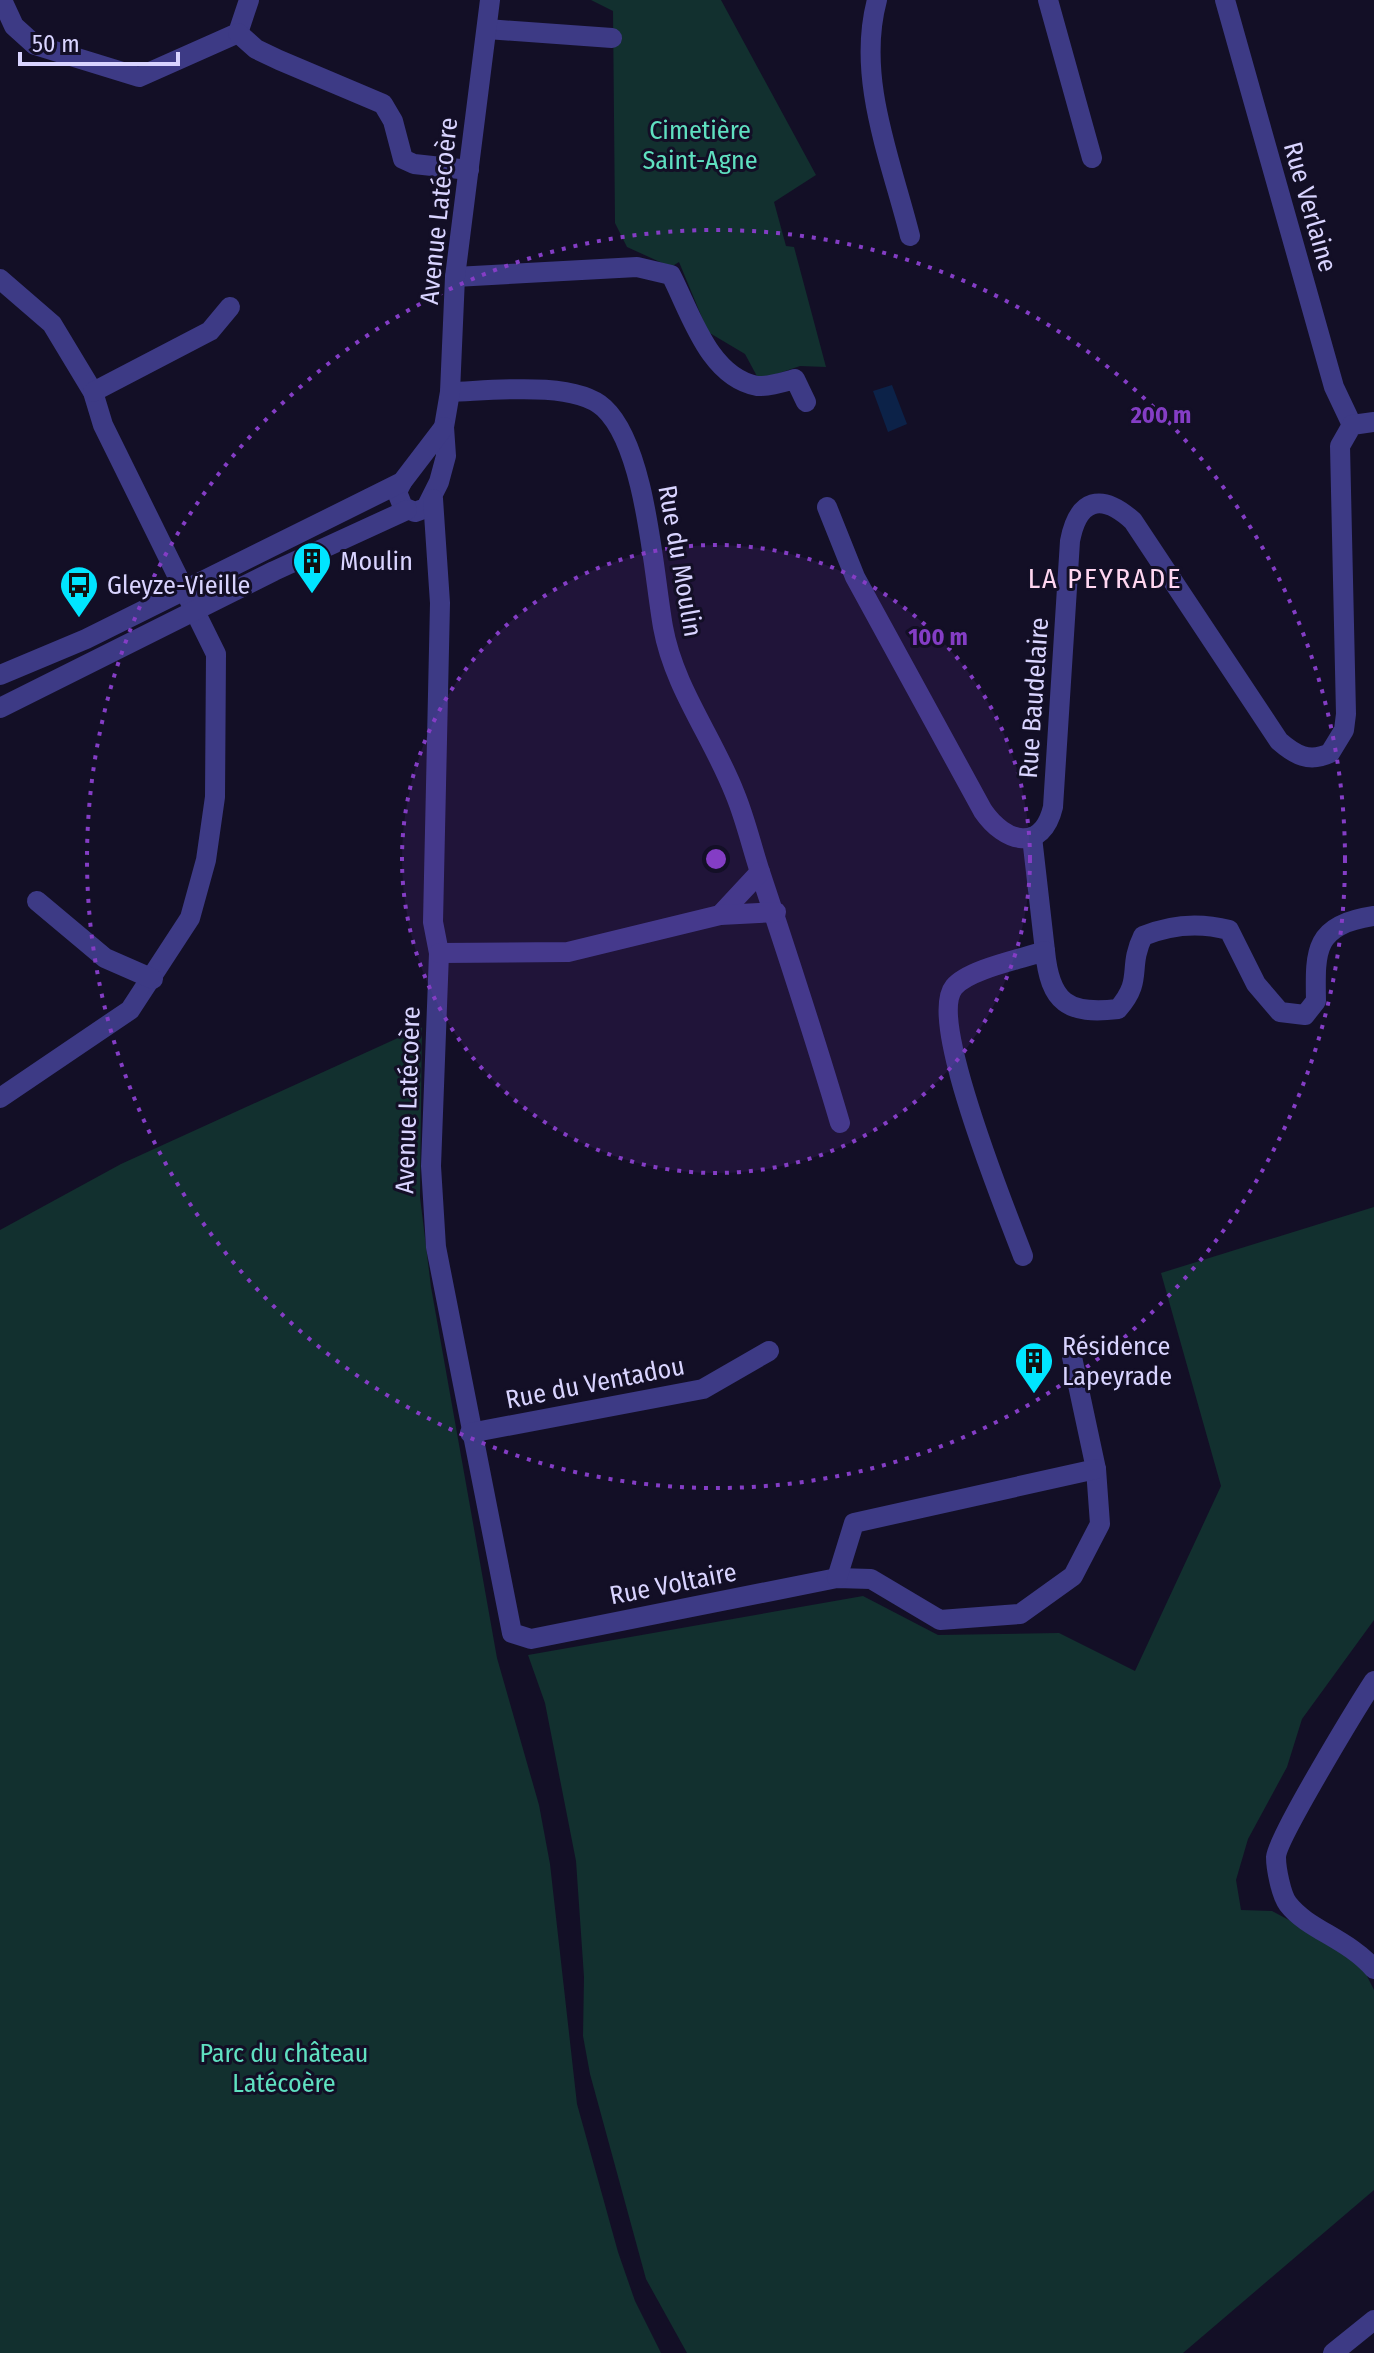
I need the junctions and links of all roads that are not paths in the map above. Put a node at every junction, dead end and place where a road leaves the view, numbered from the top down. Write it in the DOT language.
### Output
graph roads {
  1 [pos="2,0"];
  2 [pos="249,0"];
  3 [pos="490,0"];
  4 [pos="877,0"];
  5 [pos="1048,0"];
  6 [pos="1225,0"];
  7 [pos="487,29"];
  8 [pos="238,33"];
  9 [pos="612,38"];
  10 [pos="1092,158"];
  11 [pos="469,170"];
  12 [pos="910,236"];
  13 [pos="455,277"];
  14 [pos="0,279"];
  15 [pos="230,307"];
  16 [pos="93,392"];
  17 [pos="450,392"];
  18 [pos="806,402"];
  19 [pos="1374,422"];
  20 [pos="1352,425"];
  21 [pos="444,427"];
  22 [pos="405,480"];
  23 [pos="433,497"];
  24 [pos="827,507"];
  25 [pos="408,510"];
  26 [pos="436,553"];
  27 [pos="184,590"];
  28 [pos="196,610"];
  29 [pos="0,675"];
  30 [pos="0,708"];
  31 [pos="1032,837"];
  32 [pos="760,872"];
  33 [pos="37,901"];
  34 [pos="776,912"];
  35 [pos="720,915"];
  36 [pos="1374,916"];
  37 [pos="1045,951"];
  38 [pos="439,953"];
  39 [pos="153,979"];
  40 [pos="0,1098"];
  41 [pos="840,1123"];
  42 [pos="1023,1256"];
  43 [pos="769,1351"];
  44 [pos="1072,1357"];
  45 [pos="470,1433"];
  46 [pos="1096,1469"];
  47 [pos="837,1578"];
  48 [pos="519,1638"];
  49 [pos="1374,1681"];
  50 [pos="1374,1969"];
  51 [pos="1374,2320"];
  52 [pos="1333,2353"];
  1 -- 8 [label="street"];
  2 -- 8 [label="street"];
  3 -- 7 [label="street, Avenue Latécoère"];
  4 -- 12 [label="street"];
  5 -- 10 [label="street"];
  6 -- 20 [label="street, Rue Verlaine"];
  7 -- 9 [label="street"];
  7 -- 11 [label="street, Avenue Latécoère"];
  8 -- 11 [label="street"];
  11 -- 13 [label="street, Avenue Latécoère"];
  13 -- 17 [label="street, Avenue Latécoère"];
  13 -- 18 [label="street"];
  14 -- 16 [label="street"];
  15 -- 16 [label="street"];
  16 -- 27 [label="street"];
  17 -- 21 [label="street, Avenue Latécoère"];
  17 -- 32 [label="street, Rue du Moulin"];
  19 -- 20 [label="street"];
  20 -- 31 [label="street, Rue Baudelaire"];
  21 -- 22 [label="street, Avenue Latécoère"];
  21 -- 23 [label="street, Avenue Latécoère"];
  22 -- 23 [label="street"];
  22 -- 25 [label="street, Avenue Latécoère"];
  22 -- 27 [label="street"];
  23 -- 25 [label="street"];
  23 -- 26 [label="street, Avenue Latécoère"];
  24 -- 31 [label="street"];
  25 -- 26 [label="street, Avenue Latécoère"];
  25 -- 28 [label="street"];
  26 -- 38 [label="street, Avenue Latécoère"];
  27 -- 28 [label="street"];
  27 -- 29 [label="street"];
  28 -- 30 [label="street"];
  28 -- 39 [label="street"];
  31 -- 37 [label="street"];
  32 -- 34 [label="street, Rue du Moulin"];
  32 -- 35 [label="street"];
  33 -- 39 [label="street"];
  34 -- 35 [label="street"];
  34 -- 41 [label="street, Rue du Moulin"];
  35 -- 38 [label="street"];
  36 -- 37 [label="street"];
  37 -- 42 [label="street"];
  38 -- 45 [label="street, Avenue Latécoère"];
  39 -- 40 [label="street"];
  43 -- 45 [label="street, Rue du Ventadou"];
  44 -- 46 [label="street, Rue Voltaire"];
  45 -- 48 [label="street, Avenue Latécoère"];
  46 -- 47 [label="street"];
  46 -- 47 [label="street, Rue Voltaire"];
  47 -- 48 [label="street, Rue Voltaire"];
  49 -- 50 [label="street"];
  51 -- 52 [label="street"];
}
